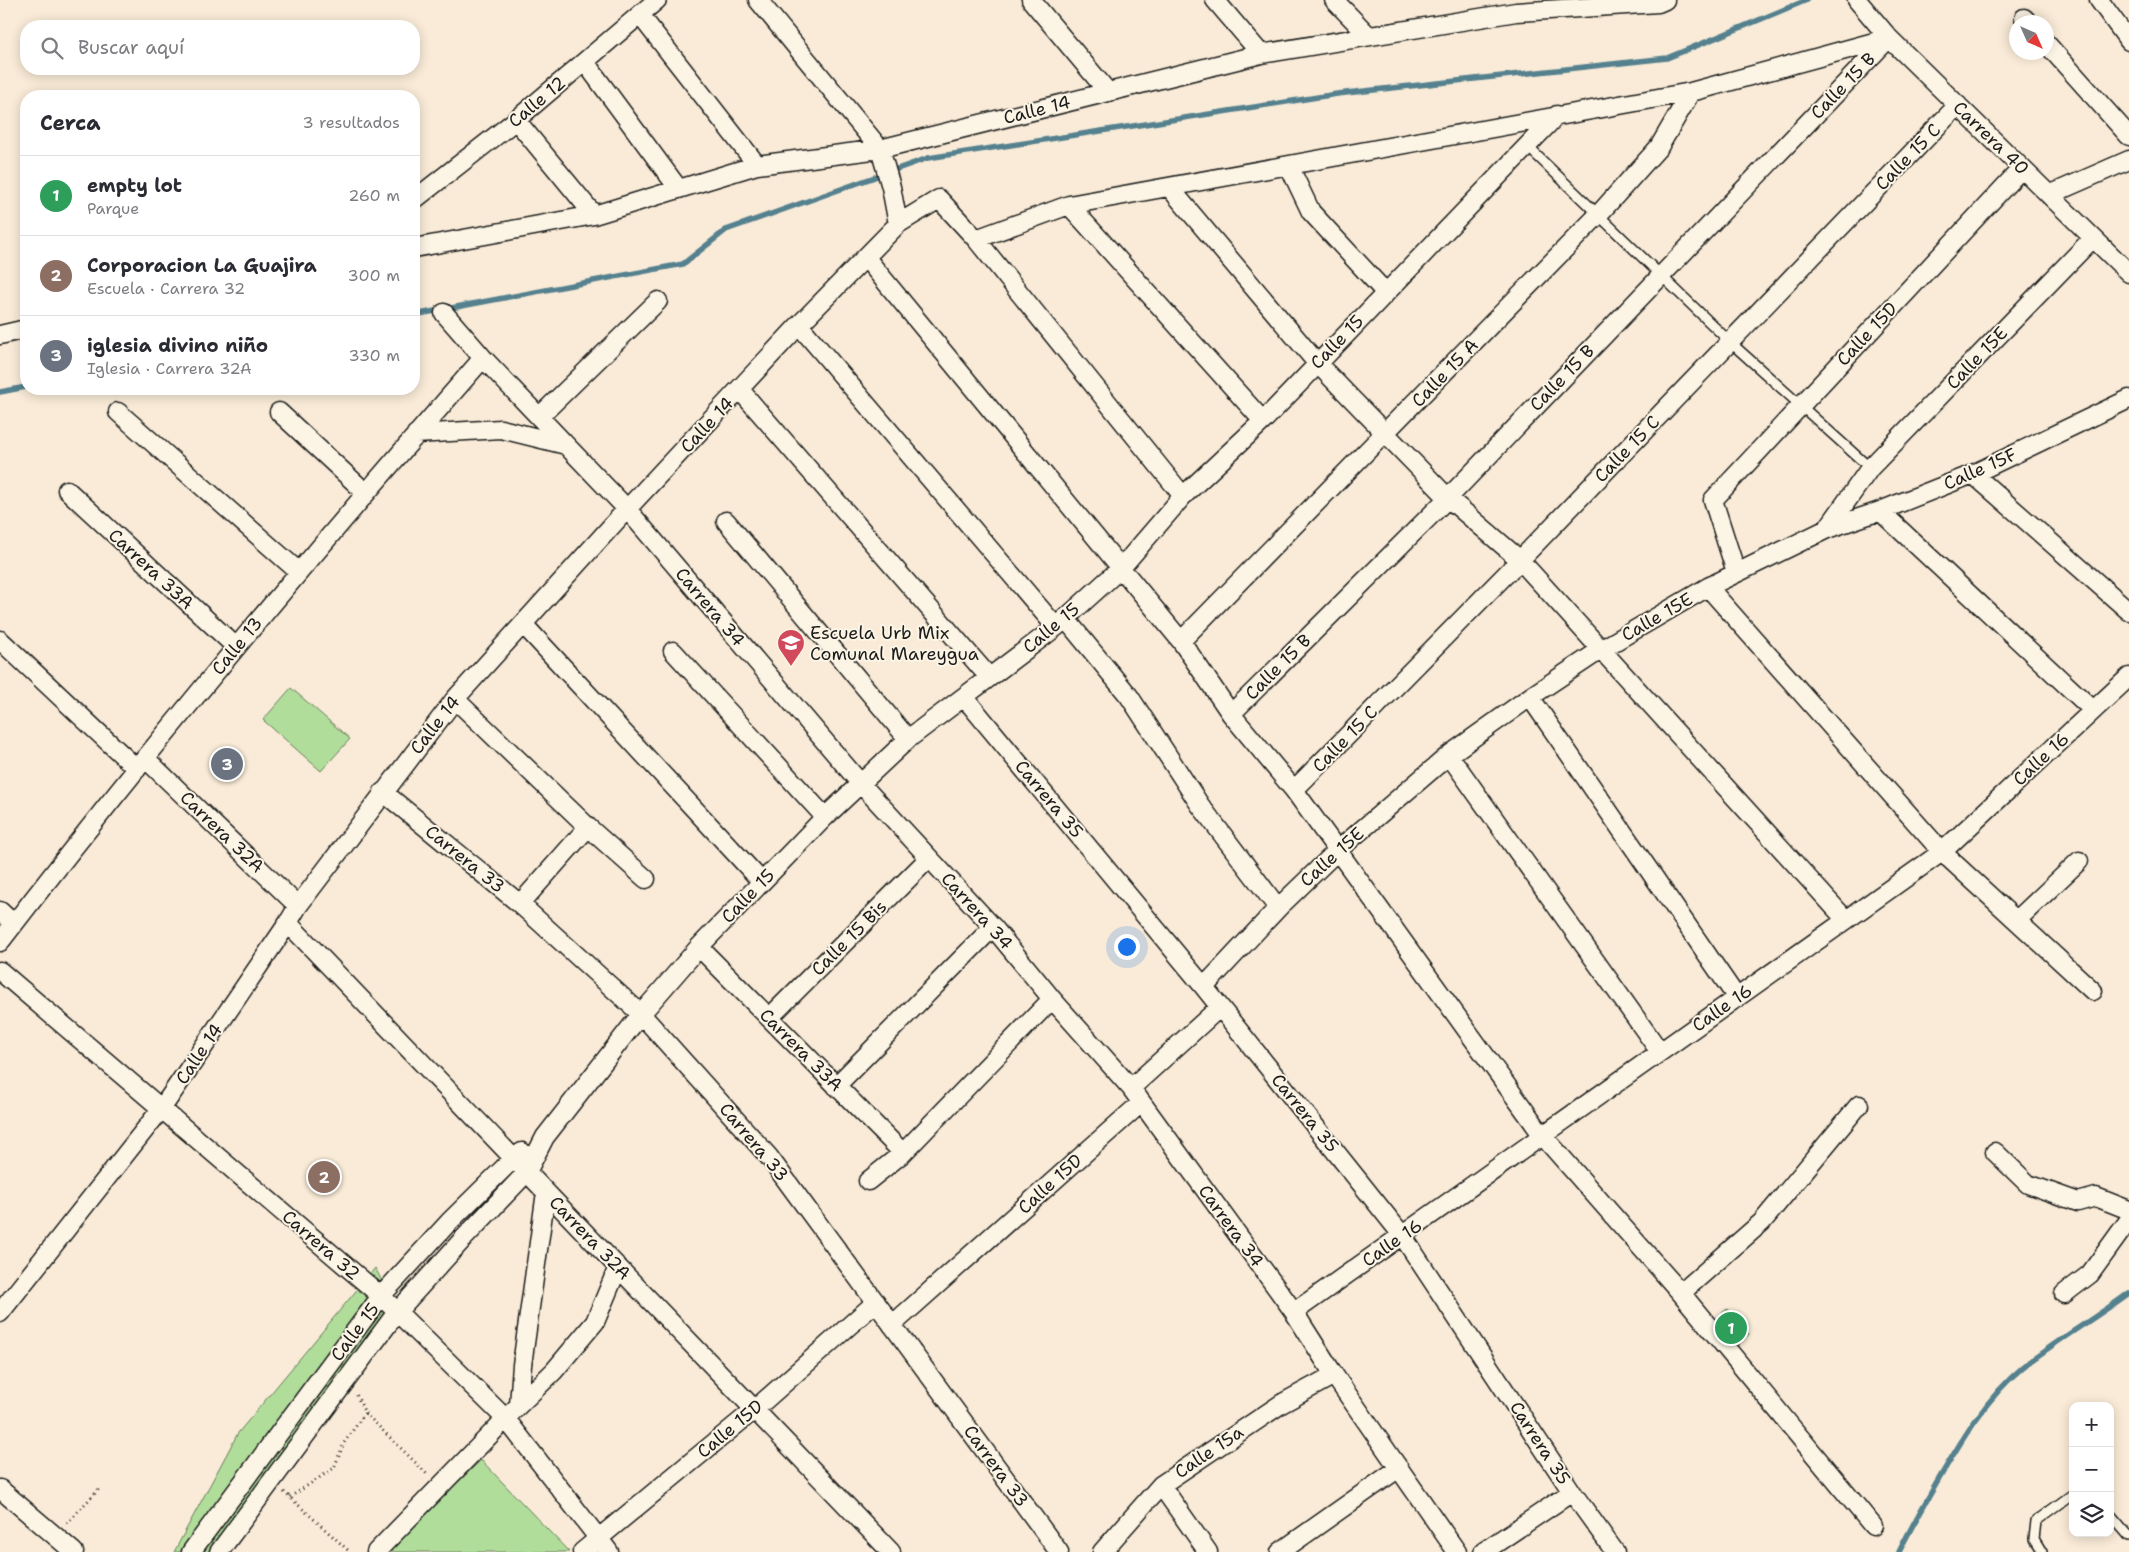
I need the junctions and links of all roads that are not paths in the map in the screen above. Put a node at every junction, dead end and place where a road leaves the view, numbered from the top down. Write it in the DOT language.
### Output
graph roads {
  1 [pos="657,0"];
  2 [pos="758,0"];
  3 [pos="1031,0"];
  4 [pos="1215,0"];
  5 [pos="1334,0"];
  6 [pos="1665,0"];
  7 [pos="2099,0"];
  8 [pos="1859,2"];
  9 [pos="640,16"];
  10 [pos="1368,35"];
  11 [pos="1889,38"];
  12 [pos="2129,41"];
  13 [pos="2054,52"];
  14 [pos="1261,54"];
  15 [pos="584,62"];
  16 [pos="1108,92"];
  17 [pos="1691,92"];
  18 [pos="1958,105"];
  19 [pos="1557,116"];
  20 [pos="516,120"];
  21 [pos="2129,136"];
  22 [pos="1527,146"];
  23 [pos="882,154"];
  24 [pos="2129,160"];
  25 [pos="757,165"];
  26 [pos="1289,166"];
  27 [pos="2022,168"];
  28 [pos="678,188"];
  29 [pos="1170,188"];
  30 [pos="420,195"];
  31 [pos="2049,195"];
  32 [pos="1069,205"];
  33 [pos="1599,214"];
  34 [pos="594,215"];
  35 [pos="898,224"];
  36 [pos="2093,238"];
  37 [pos="976,239"];
  38 [pos="420,247"];
  39 [pos="866,258"];
  40 [pos="2129,273"];
  41 [pos="1662,274"];
  42 [pos="1386,292"];
  43 [pos="658,301"];
  44 [pos="444,313"];
  45 [pos="799,325"];
  46 [pos="20,330"];
  47 [pos="0,335"];
  48 [pos="1730,342"];
  49 [pos="483,358"];
  50 [pos="1317,363"];
  51 [pos="740,390"];
  52 [pos="2129,400"];
  53 [pos="1800,405"];
  54 [pos="118,412"];
  55 [pos="279,412"];
  56 [pos="539,417"];
  57 [pos="1263,420"];
  58 [pos="416,434"];
  59 [pos="1385,434"];
  60 [pos="566,445"];
  61 [pos="1870,468"];
  62 [pos="1973,474"];
  63 [pos="67,490"];
  64 [pos="366,493"];
  65 [pos="1183,496"];
  66 [pos="1448,498"];
  67 [pos="627,509"];
  68 [pos="1880,511"];
  69 [pos="726,520"];
  70 [pos="1827,530"];
  71 [pos="1520,560"];
  72 [pos="1121,568"];
  73 [pos="299,572"];
  74 [pos="1736,572"];
  75 [pos="1708,587"];
  76 [pos="2129,611"];
  77 [pos="1060,622"];
  78 [pos="523,624"];
  79 [pos="0,640"];
  80 [pos="1181,641"];
  81 [pos="236,647"];
  82 [pos="1602,649"];
  83 [pos="674,651"];
  84 [pos="2129,677"];
  85 [pos="989,678"];
  86 [pos="1530,696"];
  87 [pos="964,697"];
  88 [pos="455,699"];
  89 [pos="2093,710"];
  90 [pos="1231,714"];
  91 [pos="908,739"];
  92 [pos="1449,755"];
  93 [pos="141,764"];
  94 [pos="861,784"];
  95 [pos="1294,790"];
  96 [pos="383,792"];
  97 [pos="825,817"];
  98 [pos="588,827"];
  99 [pos="1337,851"];
  100 [pos="1942,852"];
  101 [pos="930,858"];
  102 [pos="2079,861"];
  103 [pos="646,878"];
  104 [pos="762,882"];
  105 [pos="520,904"];
  106 [pos="298,906"];
  107 [pos="1278,908"];
  108 [pos="0,911"];
  109 [pos="1846,920"];
  110 [pos="2017,920"];
  111 [pos="288,923"];
  112 [pos="14,924"];
  113 [pos="993,927"];
  114 [pos="0,942"];
  115 [pos="699,947"];
  116 [pos="0,971"];
  117 [pos="1204,987"];
  118 [pos="2093,991"];
  119 [pos="1737,998"];
  120 [pos="1052,1000"];
  121 [pos="1220,1007"];
  122 [pos="641,1014"];
  123 [pos="769,1018"];
  124 [pos="1660,1052"];
  125 [pos="836,1086"];
  126 [pos="1131,1088"];
  127 [pos="1141,1103"];
  128 [pos="1859,1105"];
  129 [pos="162,1108"];
  130 [pos="1542,1136"];
  131 [pos="545,1137"];
  132 [pos="1995,1152"];
  133 [pos="903,1153"];
  134 [pos="514,1158"];
  135 [pos="527,1172"];
  136 [pos="868,1181"];
  137 [pos="546,1192"];
  138 [pos="2129,1210"];
  139 [pos="2129,1220"];
  140 [pos="1402,1235"];
  141 [pos="618,1268"];
  142 [pos="1681,1293"];
  143 [pos="2064,1294"];
  144 [pos="381,1296"];
  145 [pos="876,1302"];
  146 [pos="397,1312"];
  147 [pos="1294,1312"];
  148 [pos="0,1313"];
  149 [pos="892,1325"];
  150 [pos="1334,1375"];
  151 [pos="519,1405"];
  152 [pos="754,1410"];
  153 [pos="506,1420"];
  154 [pos="1399,1468"];
  155 [pos="1161,1485"];
  156 [pos="0,1489"];
  157 [pos="1572,1492"];
  158 [pos="2069,1497"];
  159 [pos="2114,1519"];
  160 [pos="1874,1526"];
  161 [pos="2129,1536"];
  162 [pos="604,1546"];
  163 [pos="74,1552"];
  164 [pos="191,1552"];
  165 [pos="219,1552"];
  166 [pos="376,1552"];
  167 [pos="582,1552"];
  168 [pos="891,1552"];
  169 [pos="1059,1552"];
  170 [pos="1102,1552"];
  171 [pos="1208,1552"];
  172 [pos="1280,1552"];
  173 [pos="1456,1552"];
  174 [pos="1483,1552"];
  175 [pos="1615,1552"];
  176 [pos="2042,1552"];
  1 -- 9 [label="street, Calle 12"];
  2 -- 23 [label="street"];
  3 -- 16 [label="street"];
  4 -- 14 [label="street"];
  5 -- 10 [label="street"];
  6 -- 10 [label="street, Calle 14"];
  7 -- 12 [label="street"];
  8 -- 11 [label="street, Carrera 40"];
  9 -- 15 [label="street, Calle 12"];
  9 -- 25 [label="street"];
  10 -- 14 [label="street, Calle 14"];
  11 -- 17 [label="street"];
  11 -- 18 [label="street, Carrera 40"];
  11 -- 41 [label="street, Calle 15 B"];
  13 -- 21 [label="street"];
  14 -- 16 [label="street, Calle 14"];
  15 -- 20 [label="street, Calle 12"];
  15 -- 28 [label="street"];
  16 -- 23 [label="street, Calle 14"];
  17 -- 19 [label="street"];
  17 -- 33 [label="street, Calle 15 A"];
  18 -- 27 [label="street, Carrera 40"];
  18 -- 48 [label="street, Calle 15 C"];
  19 -- 22 [label="street, Calle 15"];
  19 -- 26 [label="street"];
  20 -- 30 [label="street, Calle 12"];
  20 -- 34 [label="street"];
  22 -- 33 [label="lane"];
  22 -- 42 [label="street, Calle 15"];
  23 -- 25 [label="street, Calle 14"];
  23 -- 35 [label="street"];
  24 -- 31 [label="street"];
  25 -- 28 [label="street, Calle 14"];
  26 -- 29 [label="street"];
  26 -- 42 [label="street"];
  27 -- 31 [label="street, Carrera 40"];
  27 -- 53 [label="street, Calle 15D"];
  28 -- 34 [label="street, Calle 14"];
  29 -- 32 [label="street"];
  29 -- 50 [label="street"];
  31 -- 36 [label="street, Carrera 40"];
  32 -- 37 [label="street"];
  32 -- 57 [label="street"];
  33 -- 41 [label="lane"];
  33 -- 59 [label="street, Calle 15 A"];
  34 -- 38 [label="street, Calle 14"];
  35 -- 37 [label="street, Calle 14"];
  35 -- 39 [label="street, Calle 14"];
  36 -- 40 [label="street, Carrera 40"];
  36 -- 61 [label="street, Calle 15E"];
  37 -- 65 [label="street"];
  39 -- 45 [label="street, Calle 14"];
  39 -- 72 [label="street"];
  41 -- 48 [label="lane"];
  41 -- 66 [label="street, Calle 15 B"];
  42 -- 50 [label="street, Calle 15"];
  43 -- 56 [label="street"];
  44 -- 49 [label="street, Carrera 34"];
  45 -- 51 [label="street, Calle 14"];
  45 -- 77 [label="street"];
  46 -- 47 [label="street"];
  48 -- 53 [label="lane"];
  48 -- 71 [label="street, Calle 15 C"];
  49 -- 56 [label="street, Carrera 34"];
  49 -- 58 [label="street, Calle 13"];
  50 -- 57 [label="street, Calle 15"];
  50 -- 59 [label="street"];
  51 -- 67 [label="street, Calle 14"];
  51 -- 85 [label="street"];
  52 -- 62 [label="street, Calle 15F"];
  53 -- 61 [label="lane"];
  53 -- 74 [label="street, Calle 15D"];
  54 -- 73 [label="street"];
  55 -- 64 [label="street"];
  56 -- 60 [label="street, Carrera 34"];
  57 -- 65 [label="street, Calle 15"];
  58 -- 60 [label="street"];
  58 -- 64 [label="street, Calle 13"];
  59 -- 66 [label="street"];
  59 -- 80 [label="street, Calle 15 A"];
  60 -- 67 [label="street, Carrera 34"];
  61 -- 70 [label="street, Calle 15E"];
  62 -- 68 [label="street, Calle 15F"];
  62 -- 76 [label="street"];
  63 -- 81 [label="street, Carrera 33A"];
  64 -- 73 [label="street, Calle 13"];
  65 -- 72 [label="street, Calle 15"];
  66 -- 71 [label="street"];
  66 -- 90 [label="street, Calle 15 B"];
  67 -- 78 [label="street, Calle 14"];
  67 -- 94 [label="street, Carrera 34"];
  68 -- 70 [label="street, Calle 15F"];
  68 -- 89 [label="street"];
  69 -- 91 [label="street"];
  70 -- 74 [label="street, Calle 15E"];
  71 -- 82 [label="street"];
  71 -- 95 [label="street, Calle 15 C"];
  72 -- 77 [label="street, Calle 15"];
  72 -- 80 [label="street"];
  73 -- 81 [label="street, Calle 13"];
  74 -- 75 [label="street, Calle 15E"];
  75 -- 82 [label="street, Calle 15E"];
  75 -- 100 [label="street"];
  77 -- 85 [label="street, Calle 15"];
  77 -- 107 [label="street"];
  78 -- 88 [label="street, Calle 14"];
  78 -- 104 [label="street"];
  79 -- 93 [label="street, Carrera 32A"];
  80 -- 90 [label="street"];
  81 -- 93 [label="street, Calle 13"];
  82 -- 86 [label="street, Calle 15E"];
  82 -- 109 [label="street"];
  83 -- 97 [label="street"];
  84 -- 89 [label="street, Calle 16"];
  85 -- 87 [label="street, Calle 15"];
  86 -- 92 [label="street, Calle 15E"];
  86 -- 119 [label="street"];
  87 -- 91 [label="street, Calle 15"];
  87 -- 117 [label="street, Carrera 35"];
  88 -- 96 [label="street, Calle 14"];
  88 -- 98 [label="street"];
  89 -- 100 [label="street, Calle 16"];
  90 -- 95 [label="street"];
  91 -- 94 [label="street, Calle 15"];
  92 -- 99 [label="street, Calle 15E"];
  92 -- 124 [label="street"];
  93 -- 106 [label="street, Carrera 32A"];
  93 -- 112 [label="street, Calle 13"];
  94 -- 97 [label="street, Calle 15"];
  94 -- 101 [label="street, Carrera 34"];
  95 -- 99 [label="street"];
  96 -- 105 [label="street, Carrera 33"];
  96 -- 106 [label="street, Calle 14"];
  97 -- 104 [label="street, Calle 15"];
  98 -- 103 [label="street"];
  98 -- 105 [label="street"];
  99 -- 107 [label="street, Calle 15E"];
  99 -- 130 [label="street"];
  100 -- 109 [label="street, Calle 16"];
  100 -- 110 [label="street"];
  101 -- 113 [label="street, Carrera 34"];
  101 -- 123 [label="street, Calle 15 Bis"];
  102 -- 110 [label="street"];
  104 -- 115 [label="street, Calle 15"];
  105 -- 122 [label="street, Carrera 33"];
  106 -- 111 [label="street, Calle 14"];
  107 -- 117 [label="street, Calle 15E"];
  108 -- 112 [label="street"];
  109 -- 119 [label="street, Calle 16"];
  110 -- 118 [label="street"];
  111 -- 129 [label="street, Calle 14"];
  111 -- 134 [label="street, Carrera 32A"];
  112 -- 114 [label="street, Calle 13"];
  113 -- 120 [label="street, Carrera 34"];
  113 -- 125 [label="street"];
  115 -- 122 [label="street, Calle 15"];
  115 -- 123 [label="street, Carrera 33A"];
  116 -- 129 [label="street, Carrera 32"];
  117 -- 121 [label="street, Carrera 35"];
  119 -- 124 [label="street, Calle 16"];
  120 -- 126 [label="street, Carrera 34"];
  120 -- 133 [label="street"];
  121 -- 126 [label="street"];
  121 -- 140 [label="street, Carrera 35"];
  122 -- 131 [label="street, Calle 15"];
  122 -- 145 [label="street, Carrera 33"];
  123 -- 125 [label="street, Carrera 33A"];
  124 -- 130 [label="street, Calle 16"];
  125 -- 133 [label="street, Carrera 33A"];
  126 -- 127 [label="street, Carrera 34"];
  127 -- 147 [label="street, Carrera 34"];
  127 -- 149 [label="street, Calle 15D"];
  128 -- 142 [label="street"];
  129 -- 144 [label="street, Carrera 32"];
  129 -- 148 [label="street, Calle 14"];
  130 -- 140 [label="street, Calle 16"];
  130 -- 142 [label="street"];
  131 -- 134 [label="street, Calle 15"];
  131 -- 135 [label="street, Calle 15"];
  132 -- 138 [label="street"];
  133 -- 136 [label="street"];
  134 -- 135 [label="street, Carrera 32A"];
  134 -- 144 [label="street, Calle 15"];
  135 -- 137 [label="street, Carrera 32A"];
  135 -- 146 [label="street, Calle 15"];
  137 -- 141 [label="street, Carrera 32A"];
  137 -- 151 [label="street"];
  139 -- 143 [label="street"];
  140 -- 147 [label="street, Calle 16"];
  140 -- 157 [label="street, Carrera 35"];
  141 -- 151 [label="street"];
  141 -- 152 [label="street, Carrera 32A"];
  142 -- 160 [label="street"];
  144 -- 146 [label="street, Carrera 32"];
  144 -- 164 [label="street, Calle 15"];
  145 -- 149 [label="street, Carrera 33"];
  145 -- 152 [label="street, Calle 15D"];
  146 -- 153 [label="street, Carrera 32"];
  146 -- 165 [label="street, Calle 15"];
  147 -- 150 [label="street, Carrera 34"];
  149 -- 169 [label="street, Carrera 33"];
  150 -- 154 [label="street, Carrera 34"];
  150 -- 155 [label="street, Calle 15a"];
  151 -- 153 [label="street"];
  152 -- 162 [label="street, Calle 15D"];
  152 -- 168 [label="street, Carrera 32A"];
  153 -- 162 [label="street, Carrera 32"];
  153 -- 166 [label="street"];
  154 -- 172 [label="street"];
  154 -- 173 [label="street, Carrera 34"];
  155 -- 170 [label="street, Calle 15a"];
  155 -- 171 [label="street"];
  156 -- 163 [label="street"];
  157 -- 174 [label="street"];
  157 -- 175 [label="street, Carrera 35"];
  158 -- 176 [label="lane"];
  159 -- 161 [label="lane"];
  162 -- 167 [label="street, Calle 15D"];
}
